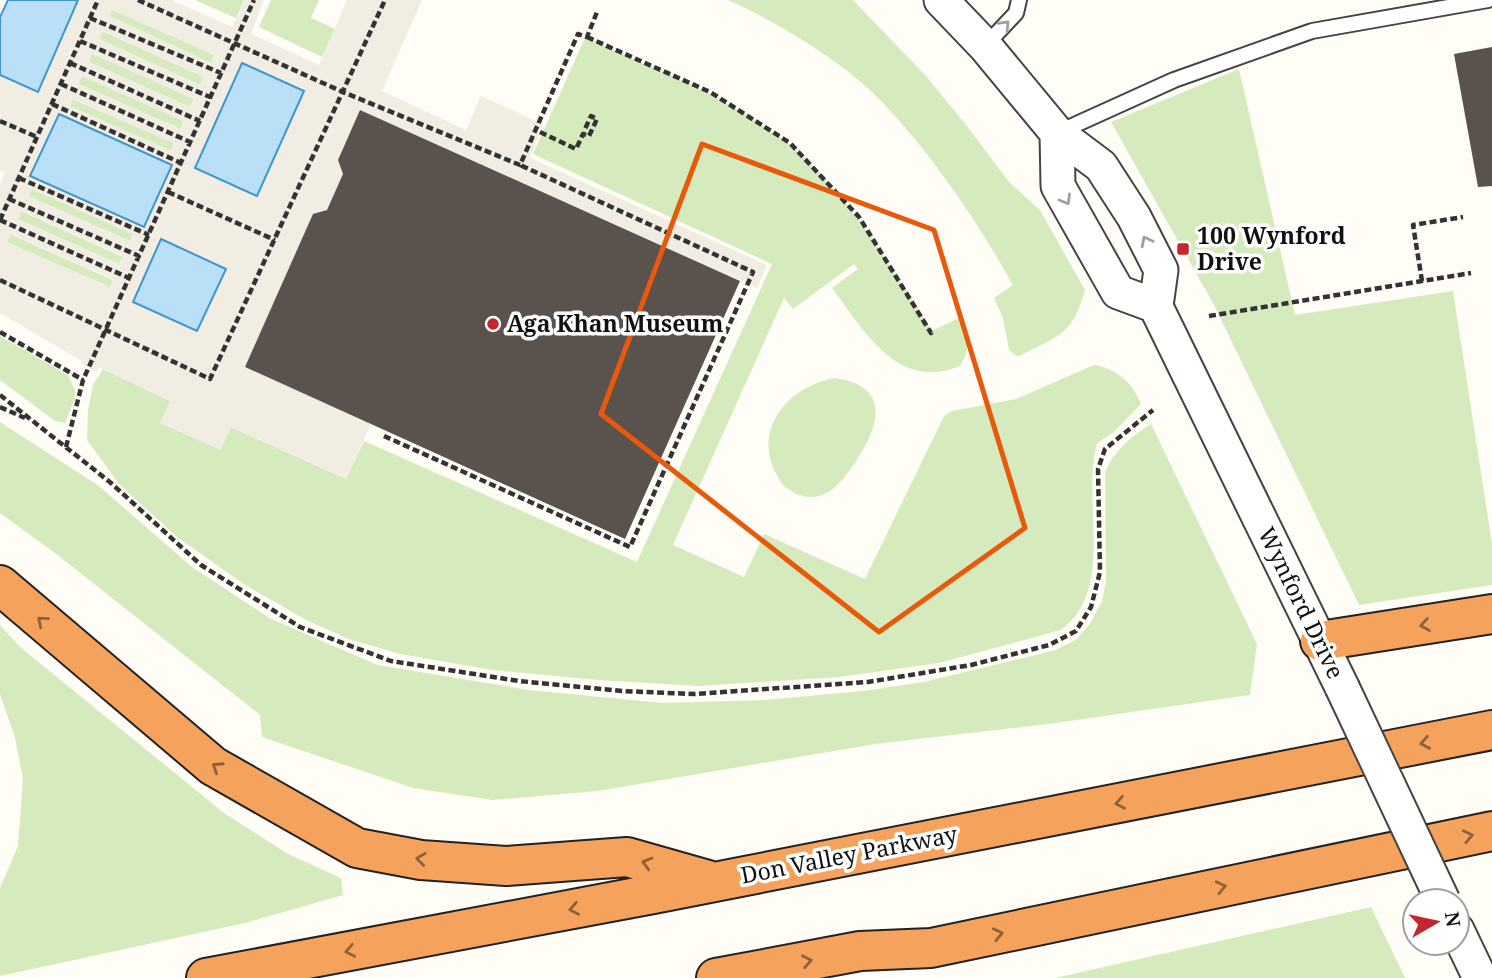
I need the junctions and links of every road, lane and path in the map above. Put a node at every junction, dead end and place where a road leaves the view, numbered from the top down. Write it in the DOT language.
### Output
graph roads {
  1 [pos="98,0"];
  2 [pos="138,0"];
  3 [pos="254,0"];
  4 [pos="385,0"];
  5 [pos="941,0"];
  6 [pos="1019,0"];
  7 [pos="1488,0"];
  8 [pos="597,12"];
  9 [pos="90,18"];
  10 [pos="587,37"];
  11 [pos="80,41"];
  12 [pos="234,43"];
  13 [pos="985,46"];
  14 [pos="70,63"];
  15 [pos="221,73"];
  16 [pos="61,84"];
  17 [pos="342,92"];
  18 [pos="210,97"];
  19 [pos="52,104"];
  20 [pos="0,121"];
  21 [pos="200,121"];
  22 [pos="585,129"];
  23 [pos="540,132"];
  24 [pos="1057,133"];
  25 [pos="37,137"];
  26 [pos="190,142"];
  27 [pos="181,163"];
  28 [pos="520,165"];
  29 [pos="19,178"];
  30 [pos="168,192"];
  31 [pos="9,199"];
  32 [pos="1463,217"];
  33 [pos="0,220"];
  34 [pos="149,235"];
  35 [pos="275,240"];
  36 [pos="139,256"];
  37 [pos="1471,273"];
  38 [pos="130,278"];
  39 [pos="0,281"];
  40 [pos="1422,281"];
  41 [pos="1156,306"];
  42 [pos="1209,316"];
  43 [pos="0,331"];
  44 [pos="106,331"];
  45 [pos="932,332"];
  46 [pos="83,380"];
  47 [pos="0,395"];
  48 [pos="0,407"];
  49 [pos="1153,410"];
  50 [pos="31,420"];
  51 [pos="384,436"];
  52 [pos="66,447"];
  53 [pos="0,585"];
  54 [pos="1492,614"];
  55 [pos="1320,641"];
  56 [pos="1492,730"];
  57 [pos="1492,831"];
  58 [pos="713,882"];
  59 [pos="1436,887"];
  60 [pos="931,948"];
  61 [pos="1470,957"];
  62 [pos="206,978"];
  63 [pos="716,978"];
  64 [pos="874,978"];
  65 [pos="1480,978"];
  1 -- 9 [label="path"];
  2 -- 12 [label="path"];
  3 -- 12 [label="path"];
  4 -- 17 [label="path"];
  5 -- 13 [label="street"];
  13 -- 6 [label="lane, one-way"];
  7 -- 24 [label="lane"];
  8 -- 10 [label="path"];
  9 -- 11 [label="path"];
  9 -- 15 [label="path"];
  10 -- 28 [label="path"];
  10 -- 45 [label="path"];
  11 -- 14 [label="path"];
  11 -- 18 [label="path"];
  12 -- 15 [label="path"];
  12 -- 17 [label="path"];
  13 -- 24 [label="street"];
  14 -- 16 [label="path"];
  14 -- 21 [label="path"];
  15 -- 18 [label="path"];
  16 -- 19 [label="path"];
  16 -- 26 [label="path"];
  17 -- 28 [label="path"];
  17 -- 35 [label="path"];
  18 -- 21 [label="path"];
  19 -- 25 [label="path"];
  19 -- 27 [label="path"];
  20 -- 25 [label="path"];
  21 -- 26 [label="path"];
  22 -- 23 [label="path"];
  41 -- 24 [label="street, one-way"];
  24 -- 41 [label="street, one-way"];
  25 -- 29 [label="path"];
  26 -- 27 [label="path"];
  27 -- 30 [label="path"];
  28 -- 51 [label="path"];
  29 -- 31 [label="path"];
  29 -- 34 [label="path"];
  30 -- 34 [label="path"];
  30 -- 35 [label="path"];
  31 -- 33 [label="path"];
  31 -- 36 [label="path"];
  32 -- 40 [label="path"];
  33 -- 38 [label="path"];
  34 -- 36 [label="path"];
  35 -- 44 [label="path"];
  36 -- 38 [label="path"];
  37 -- 40 [label="path"];
  38 -- 44 [label="path"];
  39 -- 44 [label="path"];
  40 -- 42 [label="path"];
  41 -- 55 [label="street, Wynford Drive"];
  43 -- 46 [label="path"];
  44 -- 46 [label="path"];
  46 -- 52 [label="path"];
  47 -- 50 [label="path"];
  48 -- 50 [label="path"];
  49 -- 52 [label="path"];
  50 -- 52 [label="path"];
  58 -- 53 [label="highway, one-way"];
  54 -- 55 [label="highway, one-way"];
  55 -- 59 [label="street, Wynford Drive, bridge"];
  56 -- 58 [label="highway, Don Valley Parkway, one-way"];
  60 -- 57 [label="highway, one-way"];
  58 -- 62 [label="highway, Don Valley Parkway, one-way"];
  63 -- 60 [label="highway, one-way"];
  60 -- 64 [label="highway"];
  61 -- 65 [label="street"];
}
